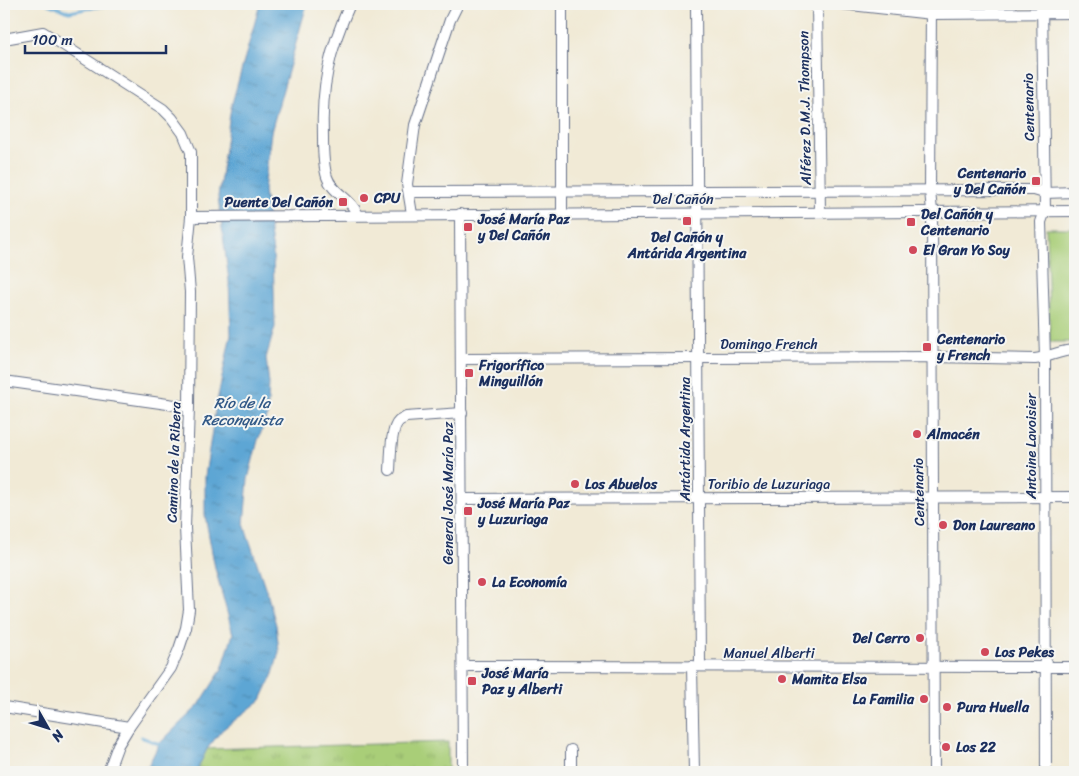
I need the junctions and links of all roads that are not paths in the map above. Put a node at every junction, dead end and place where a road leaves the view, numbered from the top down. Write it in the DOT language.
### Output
graph roads {
  1 [pos="350,4"];
  2 [pos="458,4"];
  3 [pos="562,4"];
  4 [pos="696,4"];
  5 [pos="817,4"];
  6 [pos="842,4"];
  7 [pos="932,9"];
  8 [pos="1042,9"];
  9 [pos="1075,13"];
  10 [pos="4,39"];
  11 [pos="820,190"];
  12 [pos="562,191"];
  13 [pos="698,191"];
  14 [pos="930,191"];
  15 [pos="409,192"];
  16 [pos="1075,192"];
  17 [pos="1044,193"];
  18 [pos="1045,210"];
  19 [pos="932,211"];
  20 [pos="1075,211"];
  21 [pos="698,212"];
  22 [pos="820,212"];
  23 [pos="562,213"];
  24 [pos="412,214"];
  25 [pos="460,214"];
  26 [pos="358,215"];
  27 [pos="191,217"];
  28 [pos="1075,350"];
  29 [pos="699,358"];
  30 [pos="932,358"];
  31 [pos="1045,358"];
  32 [pos="462,359"];
  33 [pos="4,381"];
  34 [pos="189,406"];
  35 [pos="462,413"];
  36 [pos="390,470"];
  37 [pos="1075,496"];
  38 [pos="932,497"];
  39 [pos="1044,497"];
  40 [pos="699,498"];
  41 [pos="462,499"];
  42 [pos="463,666"];
  43 [pos="696,666"];
  44 [pos="934,667"];
  45 [pos="1045,667"];
  46 [pos="1075,667"];
  47 [pos="4,707"];
  48 [pos="129,727"];
  49 [pos="571,750"];
  50 [pos="108,772"];
  51 [pos="463,772"];
  52 [pos="571,772"];
  53 [pos="694,772"];
  54 [pos="934,772"];
  55 [pos="1046,772"];
  1 -- 26 [label="street"];
  2 -- 15 [label="street"];
  3 -- 12 [label="street"];
  4 -- 13 [label="street, Antártida Argentina"];
  5 -- 11 [label="street, Alférez D.M.J. Thompson"];
  6 -- 7 [label="street"];
  7 -- 8 [label="street"];
  7 -- 14 [label="street"];
  8 -- 9 [label="street"];
  8 -- 17 [label="street, Centenario"];
  10 -- 27 [label="street, Camino de la Ribera"];
  11 -- 13 [label="street, Del Cañón"];
  11 -- 14 [label="street, Del Cañón"];
  11 -- 22 [label="street, Alférez D.M.J. Thompson"];
  12 -- 13 [label="street, Del Cañón"];
  12 -- 15 [label="street, Del Cañón"];
  12 -- 23 [label="street"];
  13 -- 21 [label="street, Antártida Argentina"];
  14 -- 17 [label="street, Del Cañón"];
  14 -- 19 [label="street"];
  15 -- 24 [label="street"];
  16 -- 17 [label="street, Del Cañón"];
  17 -- 18 [label="street, Centenario"];
  18 -- 19 [label="street, Del Cañón"];
  18 -- 20 [label="street, Del Cañón"];
  18 -- 31 [label="street, Antoine Lavoisier"];
  19 -- 22 [label="street, Del Cañón"];
  19 -- 30 [label="street, Centenario"];
  21 -- 22 [label="street, Del Cañón"];
  21 -- 23 [label="street, Del Cañón"];
  21 -- 29 [label="street, Antártida Argentina"];
  23 -- 25 [label="street, Del Cañón"];
  24 -- 25 [label="street, Del Cañón"];
  24 -- 26 [label="street, Del Cañón"];
  25 -- 32 [label="street, General José María Paz"];
  26 -- 27 [label="street, Del Cañón"];
  27 -- 34 [label="street, Camino de la Ribera"];
  28 -- 31 [label="street, Domingo French"];
  29 -- 30 [label="street, Domingo French"];
  29 -- 32 [label="street, Domingo French"];
  29 -- 40 [label="street, Antártida Argentina"];
  30 -- 31 [label="street, Domingo French"];
  30 -- 38 [label="street, Centenario"];
  31 -- 39 [label="street, Antoine Lavoisier"];
  32 -- 35 [label="street, General José María Paz"];
  33 -- 34 [label="street"];
  34 -- 48 [label="street, Camino de la Ribera"];
  35 -- 36 [label="street"];
  35 -- 41 [label="street, General José María Paz"];
  37 -- 39 [label="street, Toribio de Luzuriaga"];
  38 -- 39 [label="street, Toribio de Luzuriaga"];
  38 -- 40 [label="street, Toribio de Luzuriaga"];
  38 -- 44 [label="street, Centenario"];
  39 -- 45 [label="street, Antoine Lavoisier"];
  40 -- 41 [label="street, Toribio de Luzuriaga"];
  40 -- 43 [label="street, Antártida Argentina"];
  41 -- 42 [label="street, General José María Paz"];
  42 -- 43 [label="street, Manuel Alberti"];
  42 -- 51 [label="street, General José María Paz"];
  43 -- 44 [label="street, Manuel Alberti"];
  43 -- 53 [label="street, Antártida Argentina"];
  44 -- 45 [label="street, Manuel Alberti"];
  44 -- 54 [label="street, Centenario"];
  45 -- 46 [label="street, Manuel Alberti"];
  45 -- 55 [label="street, Antoine Lavoisier"];
  47 -- 48 [label="street"];
  48 -- 50 [label="street, Camino de la Ribera"];
  49 -- 52 [label="street"];
}
